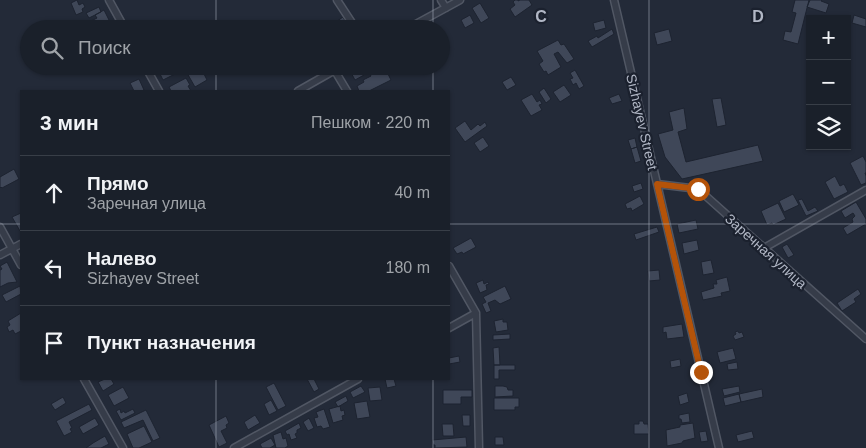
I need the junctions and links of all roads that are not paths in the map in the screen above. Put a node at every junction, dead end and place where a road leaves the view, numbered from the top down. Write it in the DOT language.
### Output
graph roads {
  1 [pos="109,0"];
  2 [pos="337,0"];
  3 [pos="441,0"];
  4 [pos="460,0"];
  5 [pos="614,0"];
  6 [pos="446,8"];
  7 [pos="120,20"];
  8 [pos="350,20"];
  9 [pos="424,20"];
  10 [pos="150,75"];
  11 [pos="328,75"];
  12 [pos="337,75"];
  13 [pos="158,90"];
  14 [pos="300,90"];
  15 [pos="346,90"];
  16 [pos="657,184"];
  17 [pos="866,190"];
  18 [pos="0,227"];
  19 [pos="20,245"];
  20 [pos="764,248"];
  21 [pos="12,249"];
  22 [pos="0,255"];
  23 [pos="20,263"];
  24 [pos="450,268"];
  25 [pos="476,313"];
  26 [pos="450,327"];
  27 [pos="866,339"];
  28 [pos="85,380"];
  29 [pos="356,380"];
  30 [pos="123,448"];
  31 [pos="234,448"];
  32 [pos="479,448"];
  33 [pos="719,448"];
  1 -- 7 [label="street"];
  2 -- 8 [label="street"];
  3 -- 6 [label="street"];
  4 -- 6 [label="street"];
  5 -- 16 [label="street, Sizhayev Street"];
  6 -- 9 [label="street"];
  10 -- 13 [label="street"];
  11 -- 14 [label="street"];
  12 -- 15 [label="street"];
  16 -- 20 [label="street, Заречная улица"];
  16 -- 33 [label="street, Sizhayev Street"];
  17 -- 20 [label="street"];
  18 -- 21 [label="street"];
  19 -- 21 [label="street"];
  20 -- 27 [label="street, Заречная улица"];
  21 -- 22 [label="street"];
  21 -- 23 [label="street"];
  24 -- 25 [label="street"];
  25 -- 26 [label="street"];
  25 -- 32 [label="street"];
  28 -- 30 [label="street"];
  29 -- 31 [label="street"];
}
